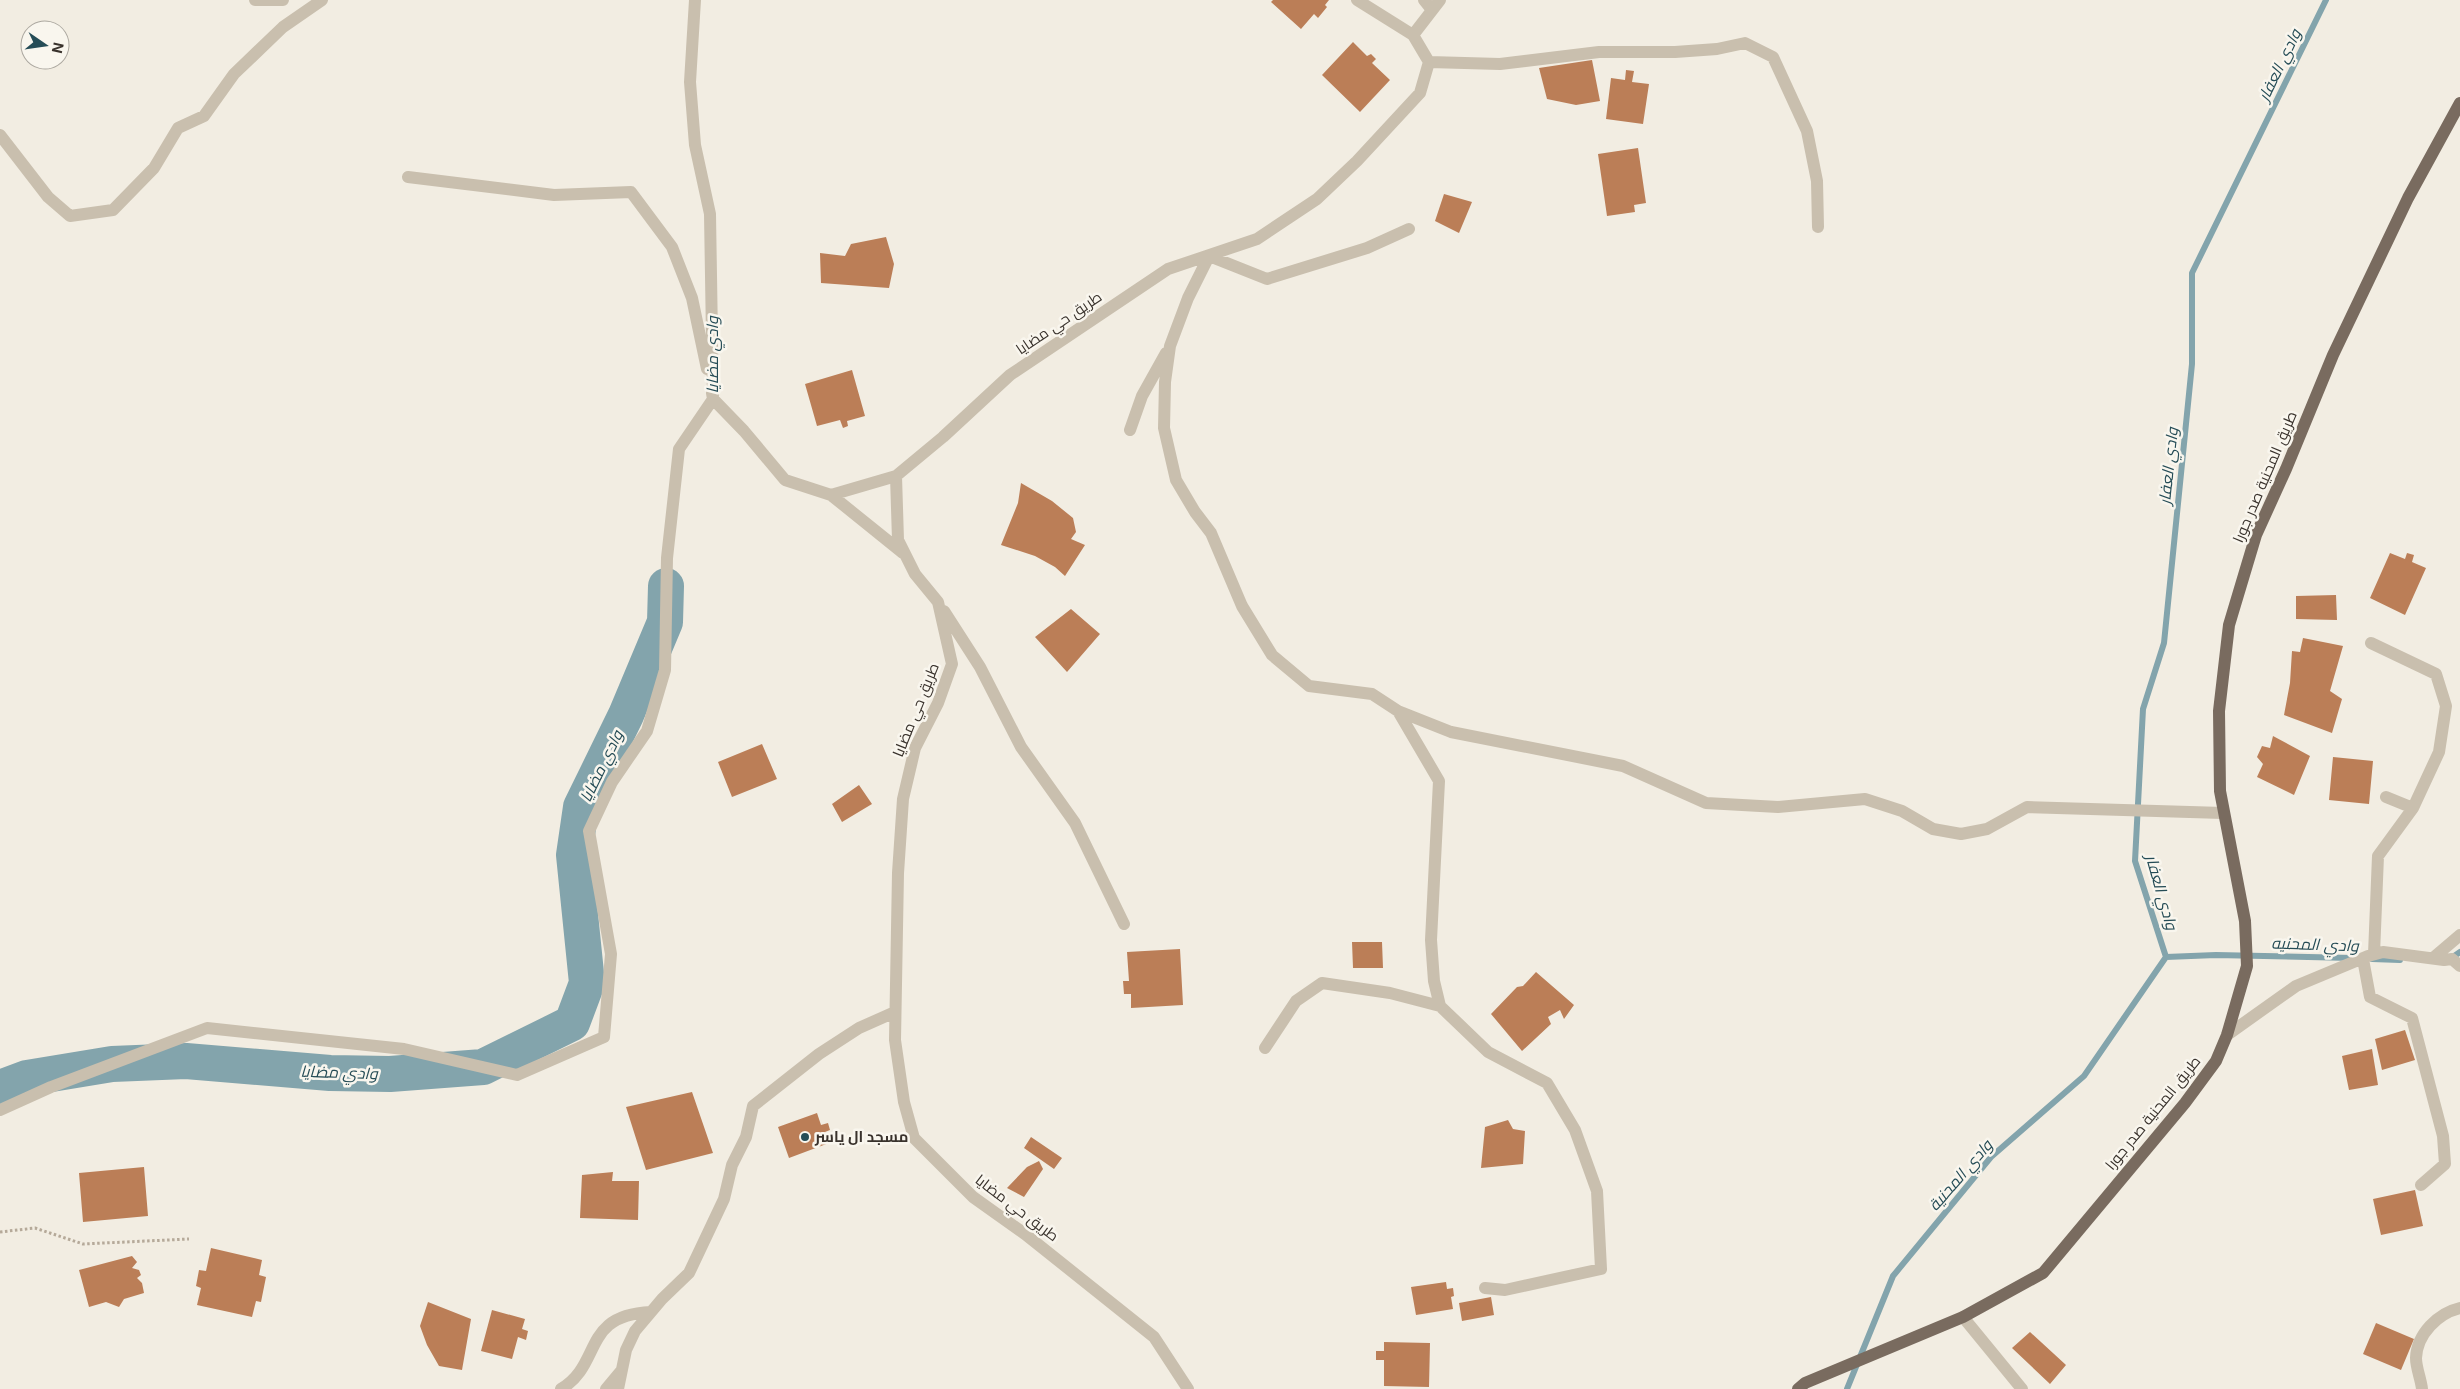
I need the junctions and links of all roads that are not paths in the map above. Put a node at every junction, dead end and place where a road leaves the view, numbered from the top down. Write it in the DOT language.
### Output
graph roads {
  1 [pos="256,0"];
  2 [pos="282,0"];
  3 [pos="322,0"];
  4 [pos="695,0"];
  5 [pos="1357,0"];
  6 [pos="1432,3"];
  7 [pos="1413,35"];
  8 [pos="1429,62"];
  9 [pos="2460,103"];
  10 [pos="0,135"];
  11 [pos="408,178"];
  12 [pos="1818,227"];
  13 [pos="1409,229"];
  14 [pos="1209,256"];
  15 [pos="1170,346"];
  16 [pos="713,399"];
  17 [pos="1130,430"];
  18 [pos="896,476"];
  19 [pos="831,495"];
  20 [pos="906,555"];
  21 [pos="938,602"];
  22 [pos="2371,643"];
  23 [pos="1398,711"];
  24 [pos="2386,797"];
  25 [pos="2413,808"];
  26 [pos="2223,813"];
  27 [pos="1124,924"];
  28 [pos="2460,935"];
  29 [pos="2368,957"];
  30 [pos="2433,958"];
  31 [pos="2460,966"];
  32 [pos="1440,1006"];
  33 [pos="895,1012"];
  34 [pos="2227,1035"];
  35 [pos="1265,1048"];
  36 [pos="0,1110"];
  37 [pos="2421,1186"];
  38 [pos="1485,1288"];
  39 [pos="2460,1308"];
  40 [pos="651,1312"];
  41 [pos="1963,1317"];
  42 [pos="623,1369"];
  43 [pos="1802,1386"];
  44 [pos="560,1389"];
  45 [pos="606,1389"];
  46 [pos="618,1389"];
  47 [pos="1188,1389"];
  48 [pos="2022,1389"];
  49 [pos="2422,1389"];
  1 -- 2 [label="street"];
  3 -- 10 [label="street"];
  4 -- 16 [label="street"];
  5 -- 7 [label="street"];
  6 -- 7 [label="street"];
  7 -- 8 [label="street"];
  8 -- 12 [label="street"];
  8 -- 14 [label="street, طريق حي مضايا"];
  9 -- 26 [label="main road, طريق المحنية صدر جورا"];
  11 -- 16 [label="street"];
  13 -- 14 [label="street"];
  14 -- 15 [label="street"];
  14 -- 18 [label="street, طريق حي مضايا"];
  15 -- 17 [label="street"];
  15 -- 23 [label="street"];
  16 -- 19 [label="street"];
  16 -- 36 [label="street"];
  18 -- 19 [label="street"];
  18 -- 20 [label="street, طريق حي مضايا"];
  19 -- 20 [label="street"];
  20 -- 21 [label="street, طريق حي مضايا"];
  21 -- 27 [label="street"];
  21 -- 33 [label="street, طريق حي مضايا"];
  22 -- 25 [label="street"];
  23 -- 26 [label="street"];
  23 -- 32 [label="street"];
  24 -- 25 [label="street"];
  25 -- 29 [label="street"];
  26 -- 34 [label="main road, طريق المحنية صدر جورا"];
  28 -- 30 [label="street"];
  29 -- 30 [label="street"];
  29 -- 34 [label="street"];
  29 -- 37 [label="street"];
  30 -- 31 [label="street"];
  32 -- 35 [label="street"];
  32 -- 38 [label="street"];
  33 -- 40 [label="street"];
  33 -- 47 [label="street, طريق حي مضايا"];
  34 -- 41 [label="main road, طريق المحنية صدر جورا"];
  39 -- 49 [label="street"];
  40 -- 42 [label="street"];
  40 -- 44 [label="street"];
  41 -- 43 [label="main road, طريق المحنية صدر جورا"];
  41 -- 48 [label="street"];
  42 -- 45 [label="street"];
  42 -- 46 [label="street"];
}
